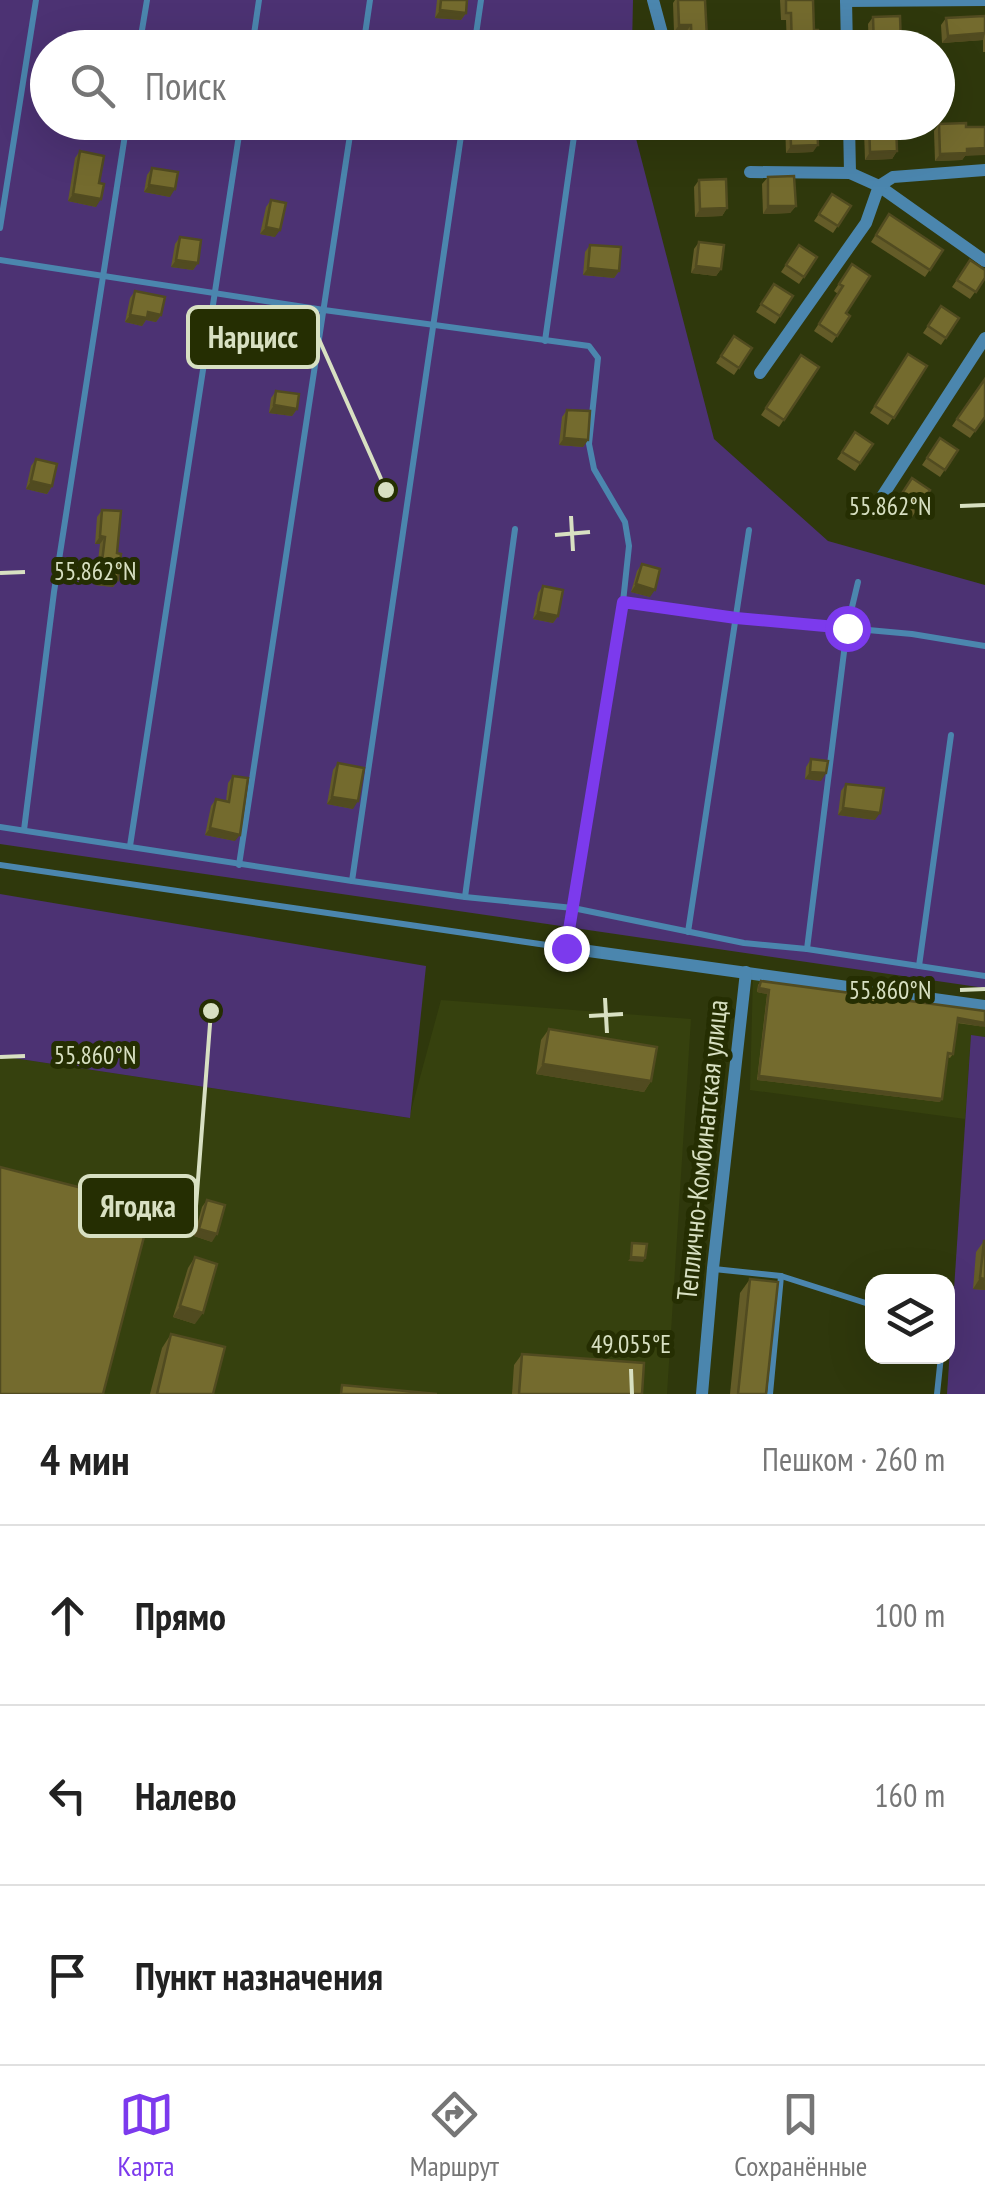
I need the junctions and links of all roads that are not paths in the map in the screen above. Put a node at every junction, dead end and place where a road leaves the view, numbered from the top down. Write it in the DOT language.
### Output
graph roads {
  1 [pos="36,0"];
  2 [pos="147,0"];
  3 [pos="259,0"];
  4 [pos="370,0"];
  5 [pos="481,0"];
  6 [pos="653,0"];
  7 [pos="846,0"];
  8 [pos="985,0"];
  9 [pos="31,30"];
  10 [pos="143,30"];
  11 [pos="255,30"];
  12 [pos="366,30"];
  13 [pos="477,30"];
  14 [pos="661,30"];
  15 [pos="847,30"];
  16 [pos="30,38"];
  17 [pos="125,140"];
  18 [pos="238,140"];
  19 [pos="349,140"];
  20 [pos="460,140"];
  21 [pos="573,140"];
  22 [pos="849,140"];
  23 [pos="985,170"];
  24 [pos="750,172"];
  25 [pos="850,172"];
  26 [pos="879,186"];
  27 [pos="0,228"];
  28 [pos="0,260"];
  29 [pos="985,261"];
  30 [pos="103,276"];
  31 [pos="216,293"];
  32 [pos="324,310"];
  33 [pos="434,325"];
  34 [pos="985,338"];
  35 [pos="544,341"];
  36 [pos="760,373"];
  37 [pos="884,495"];
  38 [pos="516,529"];
  39 [pos="749,530"];
  40 [pos="858,582"];
  41 [pos="623,602"];
  42 [pos="736,618"];
  43 [pos="847,628"];
  44 [pos="985,646"];
  45 [pos="951,736"];
  46 [pos="0,826"];
  47 [pos="24,830"];
  48 [pos="130,846"];
  49 [pos="240,864"];
  50 [pos="0,865"];
  51 [pos="352,880"];
  52 [pos="466,897"];
  53 [pos="574,908"];
  54 [pos="688,932"];
  55 [pos="566,948"];
  56 [pos="808,950"];
  57 [pos="920,966"];
  58 [pos="746,972"];
  59 [pos="985,976"];
  60 [pos="985,1006"];
  61 [pos="713,1268"];
  62 [pos="781,1276"];
  63 [pos="865,1303"];
  64 [pos="940,1364"];
  65 [pos="702,1394"];
  66 [pos="770,1394"];
  67 [pos="937,1394"];
  1 -- 9 [label="lane"];
  2 -- 10 [label="lane"];
  3 -- 11 [label="lane"];
  4 -- 12 [label="lane"];
  5 -- 13 [label="lane"];
  6 -- 14 [label="street"];
  7 -- 8 [label="street"];
  7 -- 15 [label="street"];
  16 -- 27 [label="lane"];
  17 -- 30 [label="lane"];
  18 -- 31 [label="lane"];
  19 -- 32 [label="lane"];
  20 -- 33 [label="lane"];
  21 -- 35 [label="lane"];
  22 -- 25 [label="street"];
  23 -- 26 [label="street"];
  24 -- 25 [label="street"];
  25 -- 26 [label="street"];
  26 -- 29 [label="street"];
  26 -- 36 [label="street"];
  28 -- 30 [label="lane"];
  30 -- 31 [label="lane"];
  30 -- 47 [label="lane"];
  31 -- 32 [label="lane"];
  31 -- 48 [label="lane"];
  32 -- 33 [label="lane"];
  32 -- 49 [label="lane"];
  33 -- 35 [label="lane"];
  33 -- 51 [label="lane"];
  34 -- 37 [label="street"];
  35 -- 41 [label="lane"];
  38 -- 52 [label="lane"];
  39 -- 42 [label="lane"];
  40 -- 43 [label="lane"];
  41 -- 42 [label="lane"];
  41 -- 53 [label="lane"];
  42 -- 43 [label="lane"];
  42 -- 54 [label="lane"];
  43 -- 44 [label="lane"];
  43 -- 56 [label="lane"];
  45 -- 57 [label="lane"];
  46 -- 47 [label="lane"];
  47 -- 48 [label="lane"];
  48 -- 49 [label="lane"];
  49 -- 51 [label="lane"];
  50 -- 55 [label="lane"];
  51 -- 52 [label="lane"];
  52 -- 53 [label="lane"];
  53 -- 54 [label="lane"];
  53 -- 55 [label="lane"];
  54 -- 56 [label="lane"];
  55 -- 58 [label="street"];
  56 -- 57 [label="lane"];
  57 -- 59 [label="lane"];
  58 -- 60 [label="street"];
  58 -- 61 [label="street, Теплично-Комбинатская улица"];
  61 -- 62 [label="lane"];
  61 -- 65 [label="street, Теплично-Комбинатская улица"];
  62 -- 63 [label="lane"];
  62 -- 66 [label="lane"];
  64 -- 67 [label="lane"];
}
